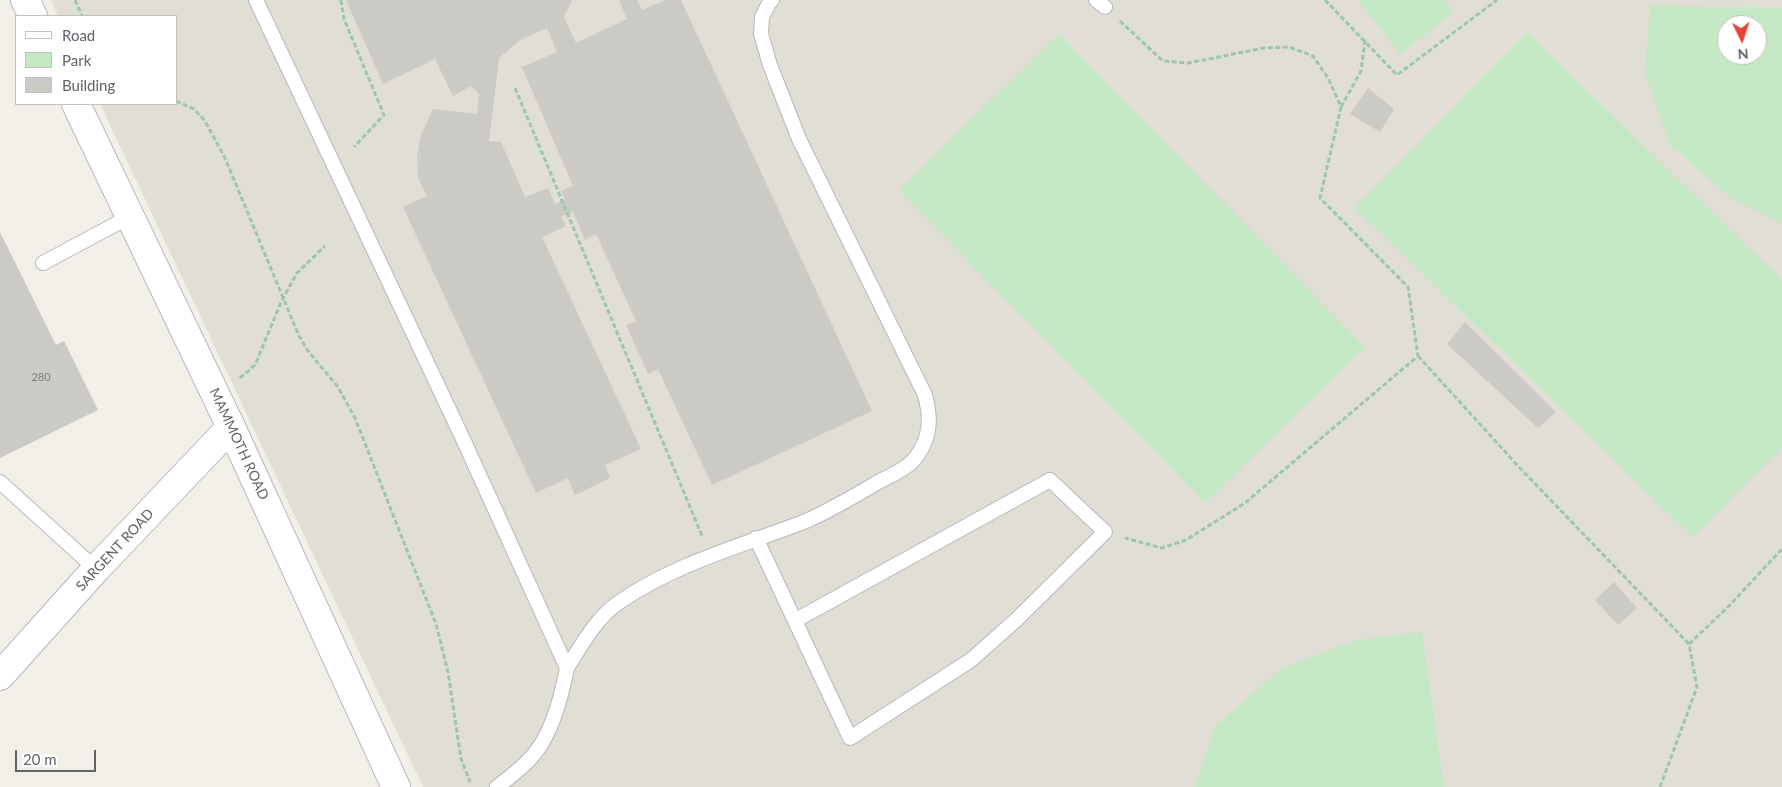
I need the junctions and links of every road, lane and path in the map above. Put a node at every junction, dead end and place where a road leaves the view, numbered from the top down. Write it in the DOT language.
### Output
graph roads {
  1 [pos="25,0"];
  2 [pos="75,0"];
  3 [pos="256,0"];
  4 [pos="341,0"];
  5 [pos="772,0"];
  6 [pos="1325,0"];
  7 [pos="1497,0"];
  8 [pos="1100,3"];
  9 [pos="32,15"];
  10 [pos="82,15"];
  11 [pos="1365,41"];
  12 [pos="515,88"];
  13 [pos="178,102"];
  14 [pos="76,105"];
  15 [pos="1342,107"];
  16 [pos="354,148"];
  17 [pos="131,216"];
  18 [pos="325,246"];
  19 [pos="43,263"];
  20 [pos="282,300"];
  21 [pos="1418,356"];
  22 [pos="240,378"];
  23 [pos="232,427"];
  24 [pos="0,482"];
  25 [pos="1105,532"];
  26 [pos="756,538"];
  27 [pos="1782,549"];
  28 [pos="710,555"];
  29 [pos="96,569"];
  30 [pos="796,620"];
  31 [pos="1689,644"];
  32 [pos="567,668"];
  33 [pos="0,676"];
  34 [pos="470,782"];
  35 [pos="396,787"];
  36 [pos="497,787"];
  37 [pos="1660,787"];
  1 -- 9 [label="main road"];
  2 -- 10 [label="path"];
  3 -- 32 [label="lane"];
  4 -- 16 [label="path"];
  5 -- 26 [label="lane"];
  6 -- 11 [label="path"];
  7 -- 11 [label="path"];
  8 -- 15 [label="path"];
  11 -- 15 [label="path"];
  12 -- 28 [label="path"];
  13 -- 20 [label="path"];
  14 -- 17 [label="main road, MAMMOTH ROAD"];
  15 -- 21 [label="path"];
  17 -- 19 [label="lane"];
  17 -- 23 [label="main road, MAMMOTH ROAD"];
  18 -- 20 [label="path"];
  20 -- 22 [label="path"];
  20 -- 34 [label="path"];
  21 -- 25 [label="path"];
  21 -- 31 [label="path"];
  23 -- 29 [label="main road, SARGENT ROAD"];
  23 -- 35 [label="main road, MAMMOTH ROAD"];
  24 -- 29 [label="lane"];
  25 -- 30 [label="lane"];
  25 -- 30 [label="lane"];
  26 -- 28 [label="lane"];
  26 -- 30 [label="lane"];
  27 -- 31 [label="path"];
  28 -- 32 [label="lane"];
  29 -- 33 [label="main road, SARGENT ROAD"];
  31 -- 37 [label="path"];
  32 -- 36 [label="lane"];
}
